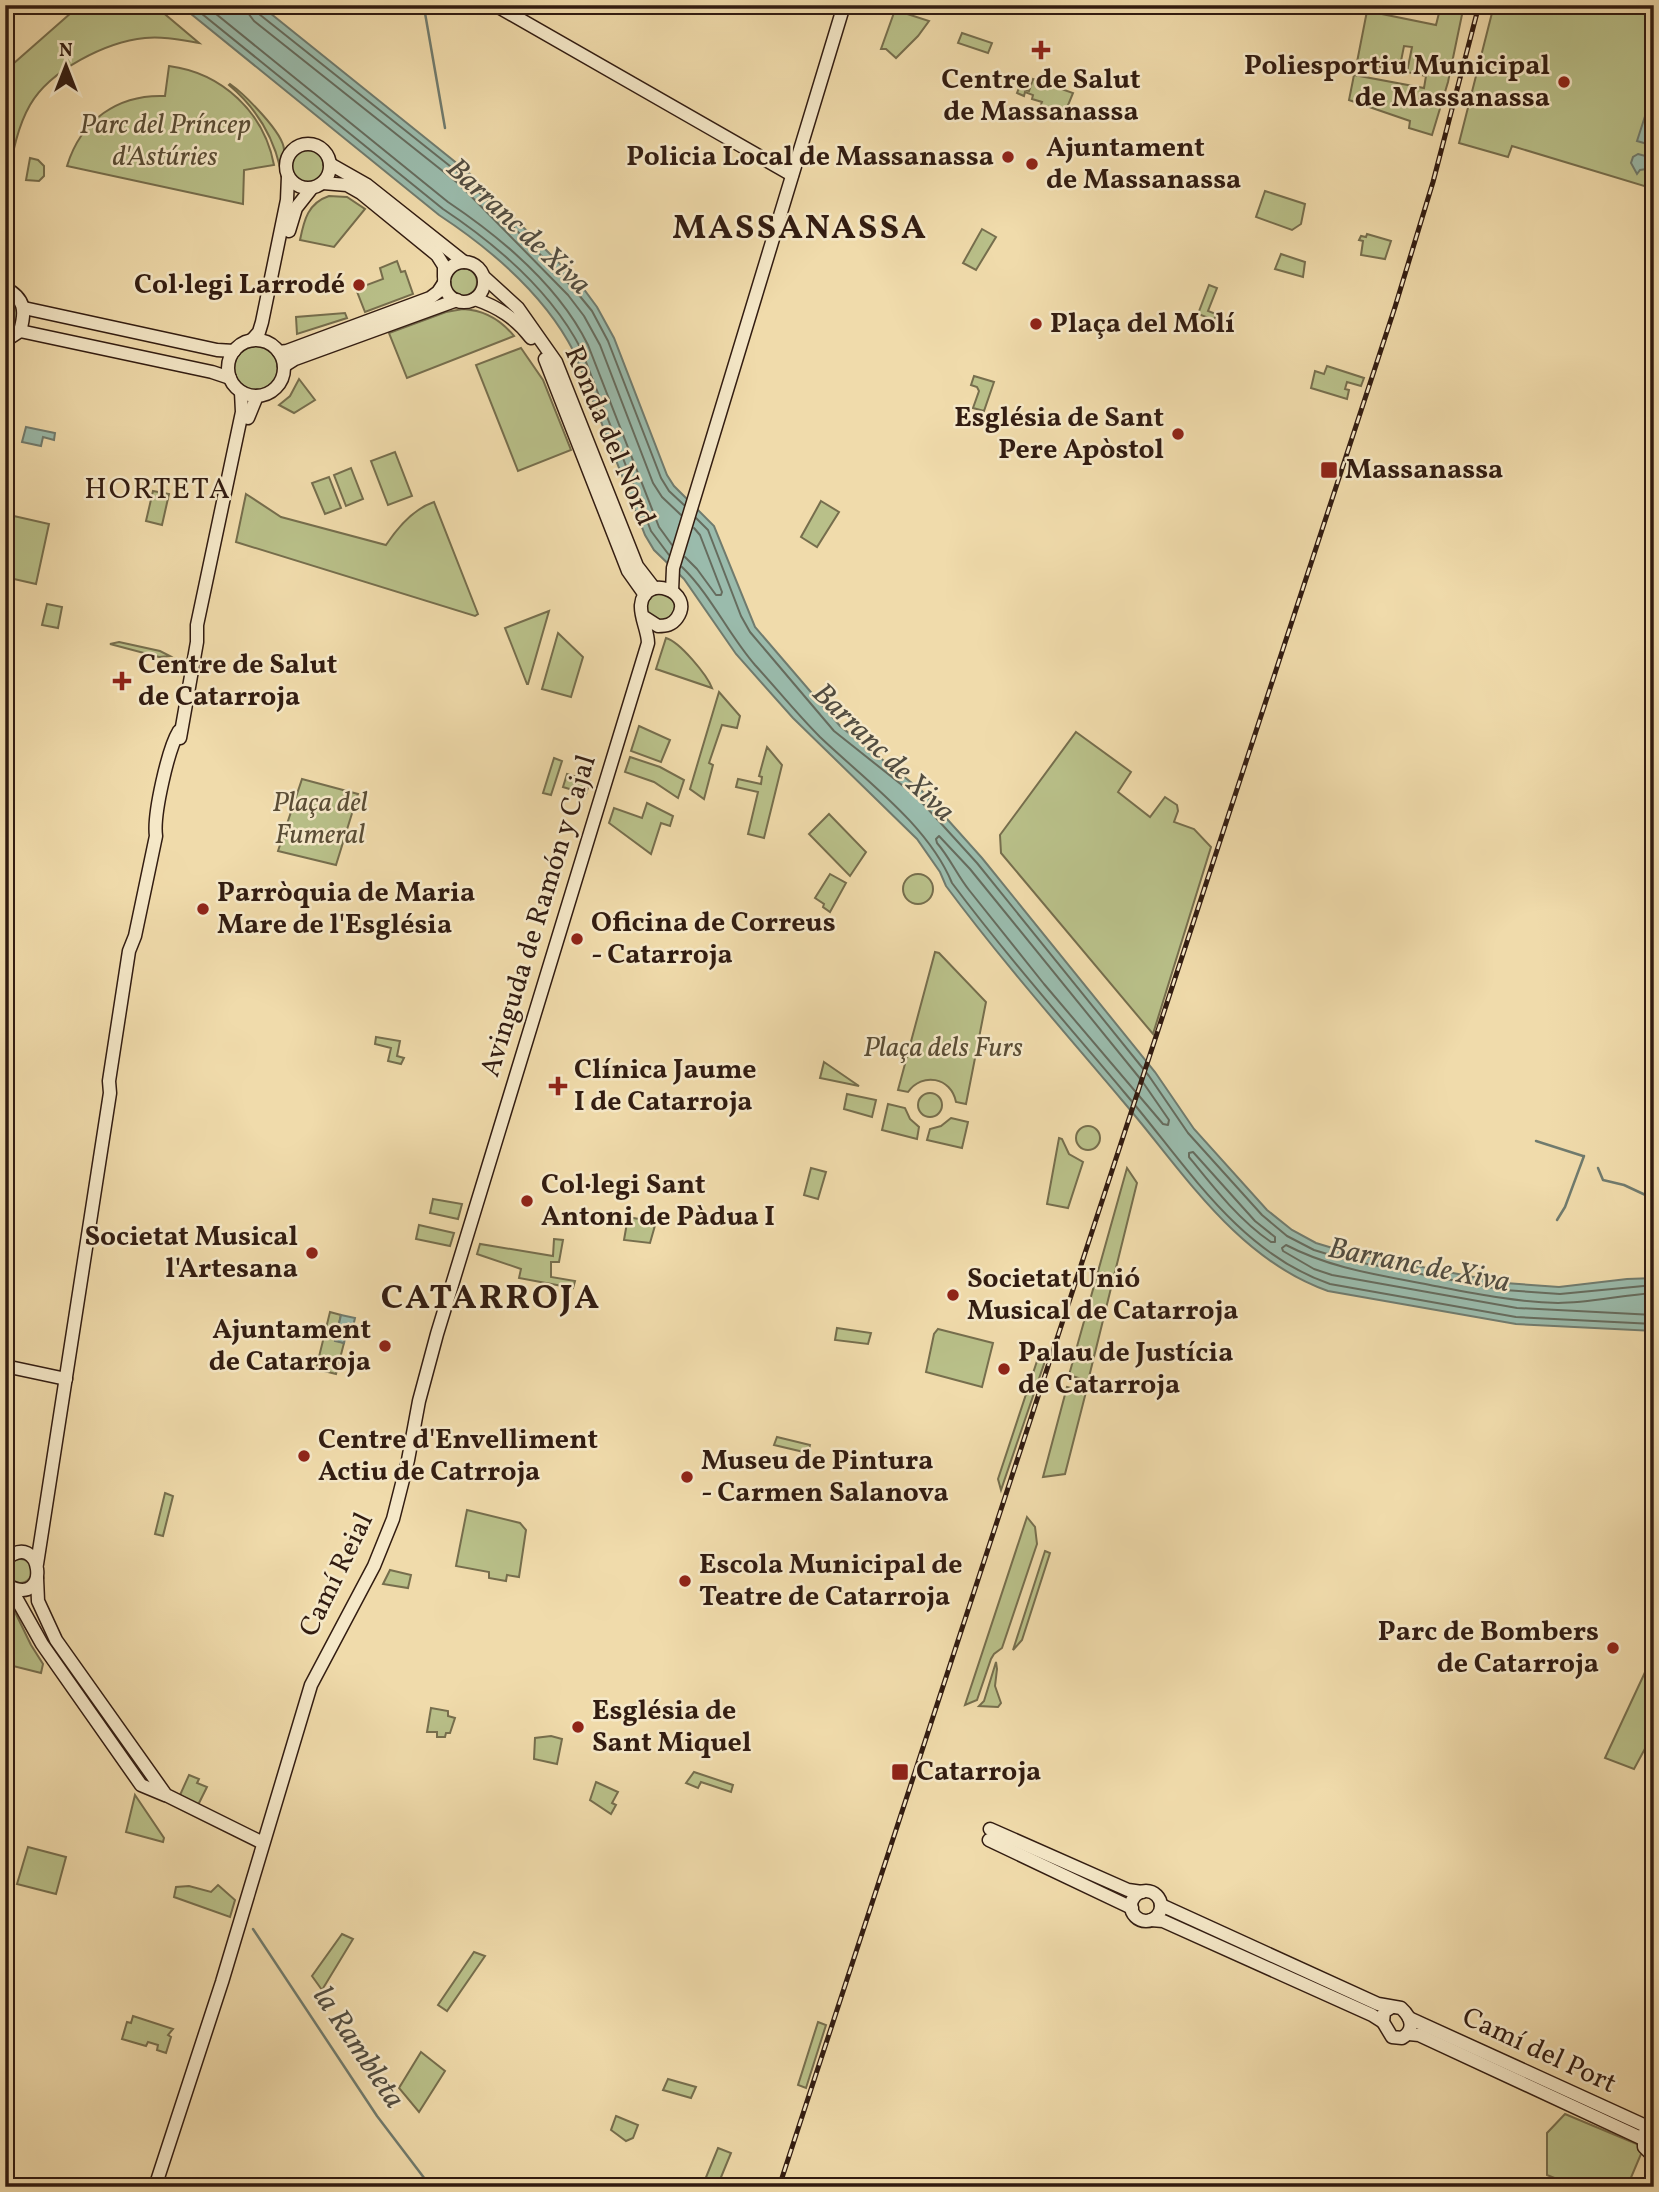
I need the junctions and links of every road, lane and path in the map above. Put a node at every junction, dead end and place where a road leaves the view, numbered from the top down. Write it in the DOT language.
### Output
graph roads {
  1 [pos="495,5"];
  2 [pos="844,5"];
  3 [pos="330,163"];
  4 [pos="792,175"];
  5 [pos="288,176"];
  6 [pos="323,183"];
  7 [pos="311,189"];
  8 [pos="464,262"];
  9 [pos="484,277"];
  10 [pos="444,280"];
  11 [pos="5,288"];
  12 [pos="475,299"];
  13 [pos="457,300"];
  14 [pos="24,309"];
  15 [pos="20,331"];
  16 [pos="252,340"];
  17 [pos="5,341"];
  18 [pos="274,347"];
  19 [pos="234,351"];
  20 [pos="284,366"];
  21 [pos="230,378"];
  22 [pos="242,392"];
  23 [pos="257,396"];
  24 [pos="217,550"];
  25 [pos="670,570"];
  26 [pos="643,577"];
  27 [pos="652,590"];
  28 [pos="673,591"];
  29 [pos="644,617"];
  30 [pos="663,626"];
  31 [pos="648,643"];
  32 [pos="476,1203"];
  33 [pos="5,1366"];
  34 [pos="65,1379"];
  35 [pos="40,1537"];
  36 [pos="12,1554"];
  37 [pos="37,1564"];
  38 [pos="37,1578"];
  39 [pos="8,1585"];
  40 [pos="117,1727"];
  41 [pos="118,1751"];
  42 [pos="169,1797"];
  43 [pos="263,1843"];
  44 [pos="1142,1892"];
  45 [pos="1161,1905"];
  46 [pos="1132,1908"];
  47 [pos="1152,1920"];
  48 [pos="1392,2007"];
  49 [pos="1409,2018"];
  50 [pos="1382,2022"];
  51 [pos="1409,2034"];
  52 [pos="1648,2130"];
  53 [pos="1654,2157"];
  54 [pos="155,2187"];
  1 -- 4 [label="street"];
  2 -- 4 [label="street"];
  3 -- 5 [label="street"];
  3 -- 6 [label="street"];
  3 -- 8 [label="street"];
  4 -- 25 [label="street"];
  5 -- 7 [label="street"];
  5 -- 16 [label="street"];
  6 -- 7 [label="street"];
  6 -- 10 [label="street"];
  7 -- 18 [label="street"];
  8 -- 9 [label="street"];
  8 -- 10 [label="street"];
  9 -- 12 [label="street"];
  9 -- 26 [label="street, Ronda del Nord"];
  10 -- 13 [label="street"];
  10 -- 18 [label="street"];
  11 -- 14 [label="street"];
  12 -- 13 [label="street"];
  12 -- 27 [label="street, Ronda del Nord"];
  13 -- 20 [label="street"];
  14 -- 15 [label="street"];
  14 -- 19 [label="street"];
  15 -- 17 [label="street"];
  15 -- 21 [label="street"];
  16 -- 18 [label="street"];
  16 -- 19 [label="street"];
  18 -- 20 [label="street"];
  19 -- 21 [label="street"];
  20 -- 23 [label="street"];
  21 -- 22 [label="street"];
  22 -- 23 [label="street"];
  22 -- 24 [label="street"];
  23 -- 24 [label="street"];
  24 -- 34 [label="street"];
  25 -- 26 [label="street"];
  25 -- 27 [label="street"];
  25 -- 28 [label="street"];
  26 -- 27 [label="street, Ronda del Nord"];
  27 -- 28 [label="street"];
  27 -- 29 [label="street"];
  28 -- 30 [label="street"];
  29 -- 30 [label="street"];
  29 -- 31 [label="street, Avinguda de Ramón y Cajal"];
  30 -- 31 [label="street, Avinguda de Ramón y Cajal"];
  31 -- 32 [label="street, Avinguda de Ramón y Cajal"];
  32 -- 43 [label="street, Camí Reial"];
  33 -- 34 [label="street"];
  34 -- 35 [label="street"];
  35 -- 36 [label="street"];
  35 -- 37 [label="street"];
  36 -- 37 [label="street"];
  37 -- 38 [label="street"];
  38 -- 39 [label="street"];
  38 -- 40 [label="street"];
  39 -- 41 [label="street"];
  40 -- 41 [label="street"];
  40 -- 42 [label="street"];
  41 -- 42 [label="street"];
  42 -- 43 [label="street"];
  43 -- 54 [label="street, Camí Reial"];
  44 -- 45 [label="street"];
  44 -- 46 [label="street"];
  44 -- 46 [label="street"];
  45 -- 47 [label="street"];
  45 -- 48 [label="street"];
  46 -- 47 [label="street"];
  47 -- 50 [label="street"];
  48 -- 49 [label="street"];
  48 -- 50 [label="street"];
  49 -- 51 [label="street"];
  49 -- 52 [label="street, Camí del Port"];
  50 -- 51 [label="street"];
  51 -- 52 [label="street, Camí del Port"];
  52 -- 53 [label="street"];
}
